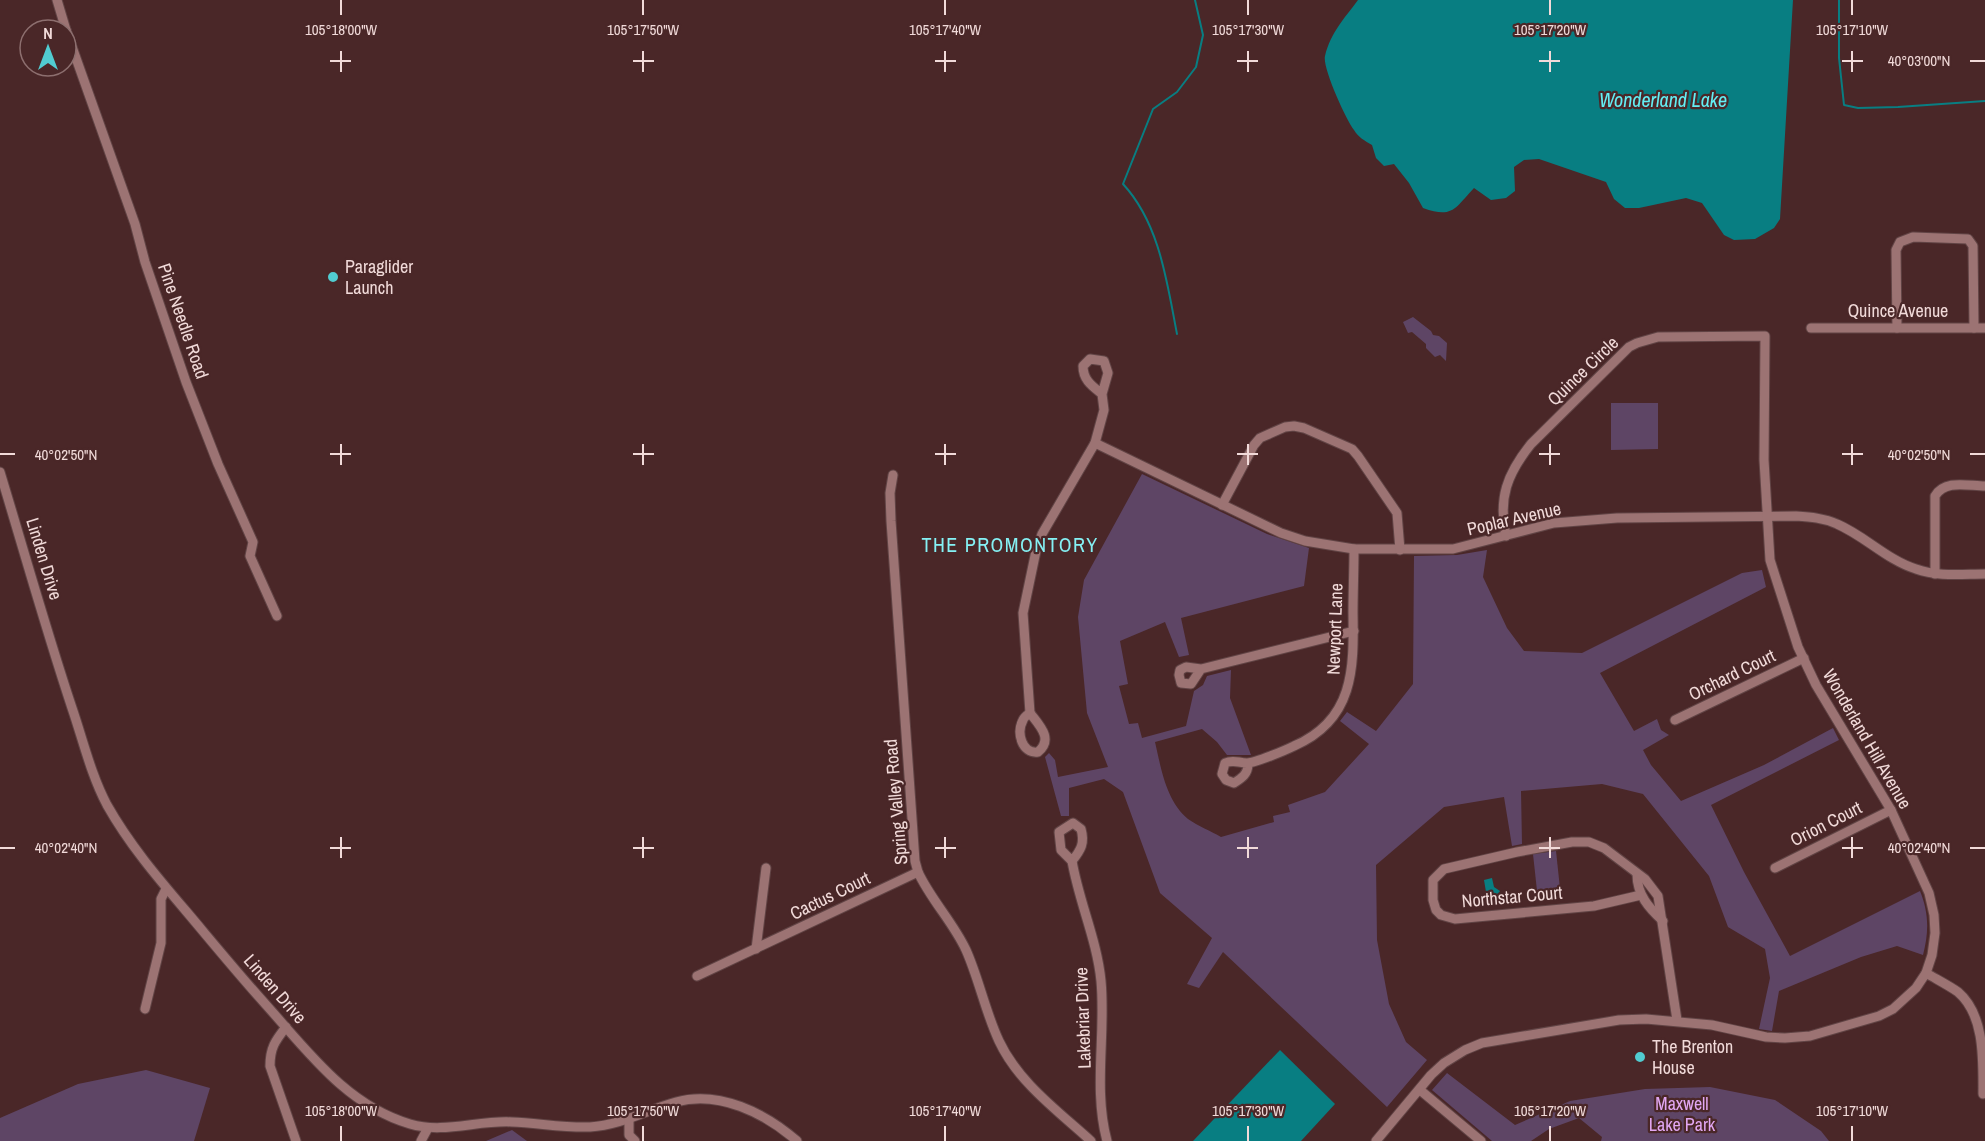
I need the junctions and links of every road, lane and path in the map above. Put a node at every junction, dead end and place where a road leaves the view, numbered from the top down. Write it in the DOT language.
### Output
graph roads {
  1 [pos="57,0"];
  2 [pos="62,18"];
  3 [pos="78,64"];
  4 [pos="1811,328"];
  5 [pos="1897,328"];
  6 [pos="1974,328"];
  7 [pos="1985,328"];
  8 [pos="1765,336"];
  9 [pos="1102,394"];
  10 [pos="1095,443"];
  11 [pos="0,472"];
  12 [pos="893,475"];
  13 [pos="1985,486"];
  14 [pos="1222,505"];
  15 [pos="1768,516"];
  16 [pos="1506,536"];
  17 [pos="1354,549"];
  18 [pos="1400,550"];
  19 [pos="1935,574"];
  20 [pos="1985,574"];
  21 [pos="277,616"];
  22 [pos="1354,631"];
  23 [pos="1804,658"];
  24 [pos="1201,669"];
  25 [pos="1029,713"];
  26 [pos="1674,720"];
  27 [pos="1248,764"];
  28 [pos="1891,810"];
  29 [pos="1072,861"];
  30 [pos="766,868"];
  31 [pos="1776,868"];
  32 [pos="918,872"];
  33 [pos="1637,874"];
  34 [pos="166,889"];
  35 [pos="1641,895"];
  36 [pos="1663,921"];
  37 [pos="756,949"];
  38 [pos="1926,973"];
  39 [pos="697,976"];
  40 [pos="145,1009"];
  41 [pos="1677,1020"];
  42 [pos="286,1027"];
  43 [pos="1420,1090"];
  44 [pos="1983,1094"];
  45 [pos="628,1120"];
  46 [pos="429,1128"];
  47 [pos="296,1141"];
  48 [pos="421,1141"];
  49 [pos="635,1141"];
  50 [pos="797,1141"];
  51 [pos="1091,1141"];
  52 [pos="1107,1141"];
  53 [pos="1376,1141"];
  54 [pos="1481,1141"];
  1 -- 2 [label="street, Pine Needle Road"];
  3 -- 21 [label="street, Pine Needle Road"];
  4 -- 5 [label="street, Quince Avenue"];
  5 -- 6 [label="street, Quince Avenue"];
  5 -- 6 [label="street"];
  6 -- 7 [label="street, Quince Avenue"];
  8 -- 15 [label="street, Wonderland Hill Avenue"];
  8 -- 16 [label="street, Quince Circle"];
  9 -- 10 [label="street"];
  10 -- 14 [label="street, Poplar Avenue"];
  10 -- 25 [label="street"];
  11 -- 34 [label="street, Linden Drive"];
  12 -- 32 [label="street, Spring Valley Road"];
  13 -- 19 [label="street"];
  14 -- 17 [label="street, Poplar Avenue"];
  14 -- 18 [label="street"];
  15 -- 16 [label="street, Poplar Avenue"];
  15 -- 19 [label="street, Poplar Avenue"];
  15 -- 23 [label="street, Wonderland Hill Avenue"];
  16 -- 18 [label="street, Poplar Avenue"];
  17 -- 18 [label="street, Poplar Avenue"];
  17 -- 22 [label="street, Newport Lane"];
  19 -- 20 [label="street, Poplar Avenue"];
  22 -- 24 [label="street"];
  22 -- 27 [label="street, Newport Lane"];
  23 -- 26 [label="street, Orchard Court"];
  23 -- 28 [label="street, Wonderland Hill Avenue"];
  28 -- 31 [label="street, Orion Court"];
  28 -- 38 [label="street, Wonderland Hill Avenue"];
  29 -- 52 [label="street, Lakebriar Drive"];
  30 -- 37 [label="street, Cactus Court"];
  32 -- 37 [label="street, Cactus Court"];
  32 -- 51 [label="street, Spring Valley Road"];
  33 -- 35 [label="street"];
  33 -- 35 [label="street, Northstar Court"];
  33 -- 36 [label="street, Northstar Court"];
  34 -- 40 [label="street"];
  34 -- 42 [label="street, Linden Drive"];
  35 -- 36 [label="street"];
  36 -- 41 [label="street, Northstar Court"];
  37 -- 39 [label="street, Cactus Court"];
  38 -- 41 [label="street, Wonderland Hill Avenue"];
  38 -- 44 [label="street"];
  41 -- 43 [label="street, Wonderland Hill Avenue"];
  42 -- 46 [label="street, Linden Drive"];
  42 -- 47 [label="street"];
  43 -- 53 [label="street, Wonderland Hill Avenue"];
  43 -- 54 [label="street"];
  45 -- 46 [label="street, Linden Drive"];
  45 -- 49 [label="street"];
  45 -- 50 [label="street, Linden Drive"];
  46 -- 48 [label="street"];
}
